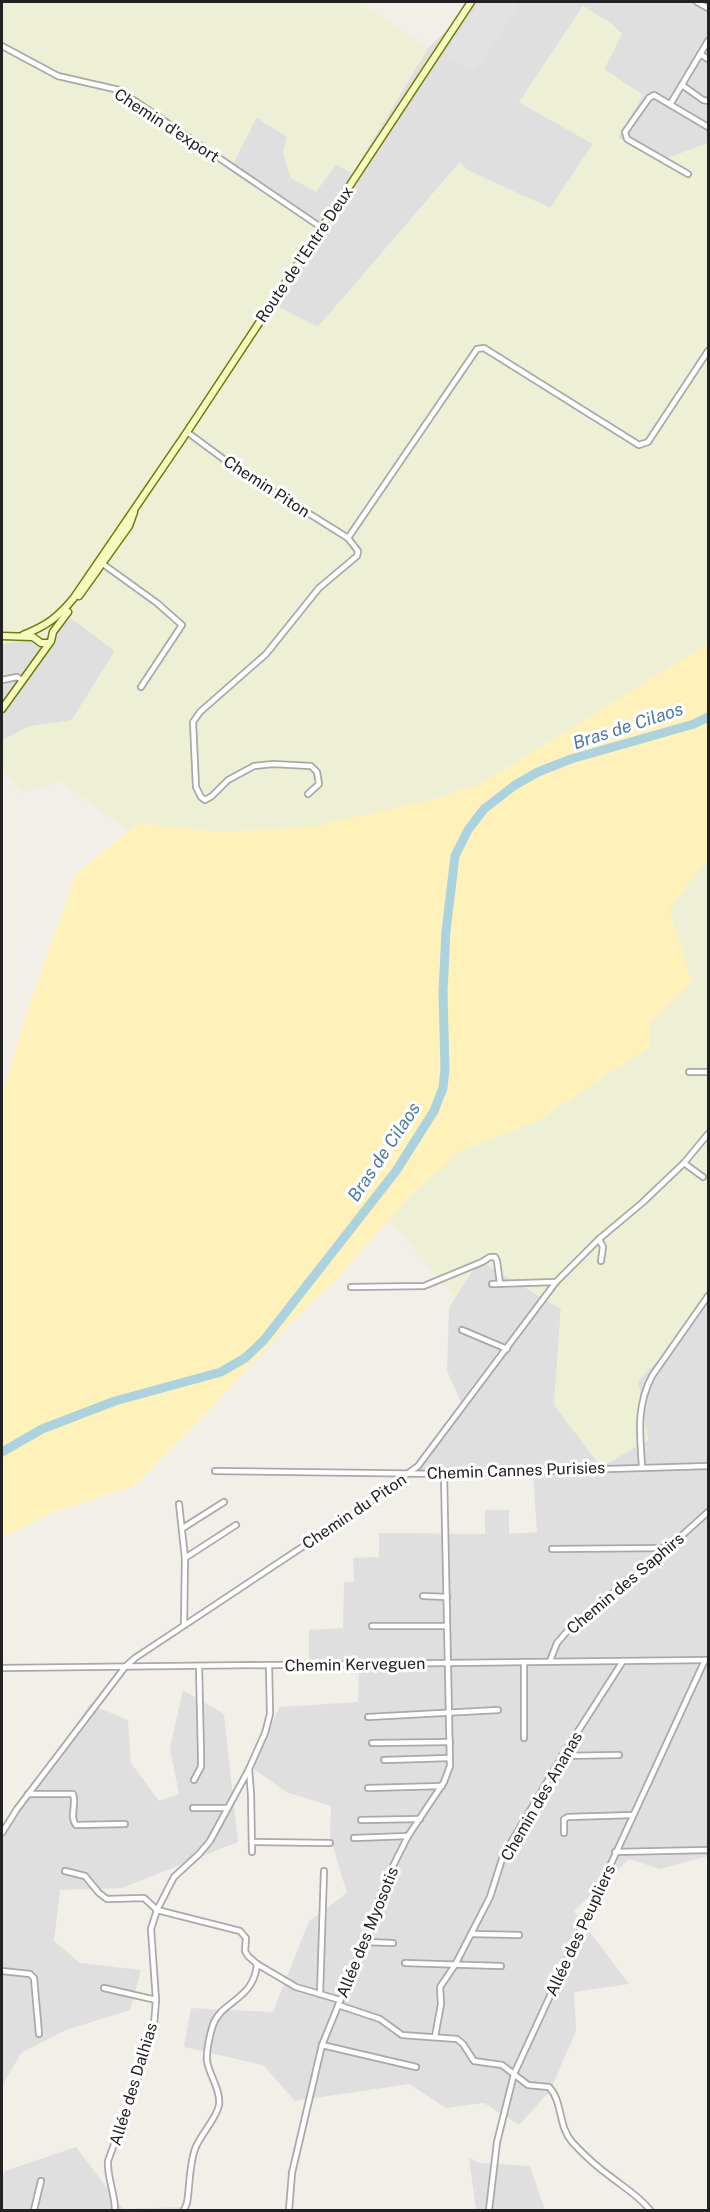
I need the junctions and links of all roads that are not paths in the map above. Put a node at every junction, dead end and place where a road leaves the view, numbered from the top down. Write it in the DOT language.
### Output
graph roads {
  1 [pos="471,2"];
  2 [pos="697,2"];
  3 [pos="708,8"];
  4 [pos="708,41"];
  5 [pos="2,46"];
  6 [pos="700,54"];
  7 [pos="708,59"];
  8 [pos="682,85"];
  9 [pos="708,101"];
  10 [pos="671,103"];
  11 [pos="708,127"];
  12 [pos="688,174"];
  13 [pos="322,228"];
  14 [pos="708,351"];
  15 [pos="187,432"];
  16 [pos="136,506"];
  17 [pos="348,538"];
  18 [pos="103,564"];
  19 [pos="46,626"];
  20 [pos="36,630"];
  21 [pos="53,632"];
  22 [pos="23,635"];
  23 [pos="2,636"];
  24 [pos="37,640"];
  25 [pos="48,643"];
  26 [pos="40,654"];
  27 [pos="2,680"];
  28 [pos="22,680"];
  29 [pos="141,687"];
  30 [pos="2,710"];
  31 [pos="308,794"];
  32 [pos="689,1072"];
  33 [pos="708,1072"];
  34 [pos="708,1134"];
  35 [pos="684,1163"];
  36 [pos="703,1178"];
  37 [pos="599,1239"];
  38 [pos="601,1261"];
  39 [pos="556,1282"];
  40 [pos="492,1284"];
  41 [pos="500,1284"];
  42 [pos="351,1287"];
  43 [pos="708,1296"];
  44 [pos="462,1330"];
  45 [pos="507,1349"];
  46 [pos="708,1466"];
  47 [pos="642,1467"];
  48 [pos="215,1471"];
  49 [pos="410,1473"];
  50 [pos="444,1473"];
  51 [pos="224,1502"];
  52 [pos="179,1504"];
  53 [pos="708,1512"];
  54 [pos="236,1526"];
  55 [pos="183,1528"];
  56 [pos="668,1548"];
  57 [pos="552,1549"];
  58 [pos="185,1558"];
  59 [pos="423,1596"];
  60 [pos="447,1597"];
  61 [pos="184,1625"];
  62 [pos="372,1626"];
  63 [pos="447,1626"];
  64 [pos="623,1660"];
  65 [pos="706,1660"];
  66 [pos="550,1661"];
  67 [pos="524,1662"];
  68 [pos="448,1663"];
  69 [pos="269,1665"];
  70 [pos="199,1666"];
  71 [pos="125,1667"];
  72 [pos="2,1668"];
  73 [pos="498,1710"];
  74 [pos="450,1712"];
  75 [pos="368,1717"];
  76 [pos="524,1738"];
  77 [pos="450,1742"];
  78 [pos="372,1743"];
  79 [pos="619,1755"];
  80 [pos="562,1756"];
  81 [pos="450,1758"];
  82 [pos="384,1760"];
  83 [pos="249,1769"];
  84 [pos="194,1780"];
  85 [pos="442,1786"];
  86 [pos="368,1788"];
  87 [pos="28,1794"];
  88 [pos="193,1808"];
  89 [pos="226,1808"];
  90 [pos="633,1815"];
  91 [pos="420,1819"];
  92 [pos="361,1820"];
  93 [pos="125,1824"];
  94 [pos="2,1833"];
  95 [pos="564,1833"];
  96 [pos="408,1836"];
  97 [pos="354,1838"];
  98 [pos="252,1842"];
  99 [pos="330,1843"];
  100 [pos="708,1850"];
  101 [pos="252,1852"];
  102 [pos="615,1852"];
  103 [pos="65,1871"];
  104 [pos="324,1871"];
  105 [pos="157,1910"];
  106 [pos="471,1934"];
  107 [pos="519,1935"];
  108 [pos="364,1942"];
  109 [pos="393,1943"];
  110 [pos="405,1963"];
  111 [pos="257,1964"];
  112 [pos="455,1965"];
  113 [pos="501,1966"];
  114 [pos="2,1971"];
  115 [pos="104,1988"];
  116 [pos="320,1994"];
  117 [pos="156,2000"];
  118 [pos="339,2002"];
  119 [pos="39,2034"];
  120 [pos="435,2037"];
  121 [pos="322,2044"];
  122 [pos="416,2067"];
  123 [pos="514,2073"];
  124 [pos="41,2181"];
  125 [pos="33,2211"];
  126 [pos="115,2211"];
  127 [pos="184,2211"];
  128 [pos="289,2211"];
  129 [pos="489,2211"];
  130 [pos="650,2211"];
  1 -- 13 [label="main road, Route de l'Entre Deux"];
  2 -- 3 [label="street"];
  4 -- 6 [label="street"];
  5 -- 13 [label="street, Chemin d'export"];
  6 -- 7 [label="street"];
  6 -- 8 [label="street"];
  8 -- 9 [label="street"];
  8 -- 10 [label="street"];
  10 -- 11 [label="street"];
  10 -- 12 [label="street"];
  13 -- 15 [label="main road, Route de l'Entre Deux"];
  14 -- 17 [label="street"];
  15 -- 16 [label="main road, Route de l'Entre Deux"];
  15 -- 17 [label="street, Chemin Piton"];
  16 -- 18 [label="main road, Route de l'Entre Deux"];
  16 -- 19 [label="main road, Route de l'Entre Deux"];
  17 -- 31 [label="street"];
  18 -- 21 [label="main road, Route de l'Entre Deux"];
  18 -- 29 [label="street"];
  19 -- 20 [label="main road"];
  19 -- 21 [label="main road"];
  20 -- 22 [label="main road"];
  20 -- 24 [label="main road"];
  21 -- 25 [label="main road"];
  22 -- 23 [label="main road"];
  22 -- 24 [label="main road"];
  24 -- 25 [label="main road"];
  24 -- 26 [label="main road"];
  25 -- 26 [label="main road"];
  26 -- 28 [label="main road"];
  27 -- 28 [label="street"];
  28 -- 30 [label="main road"];
  32 -- 33 [label="street"];
  34 -- 35 [label="street, Chemin du Piton"];
  35 -- 36 [label="street"];
  35 -- 37 [label="street, Chemin du Piton"];
  37 -- 38 [label="street"];
  37 -- 39 [label="street, Chemin du Piton"];
  39 -- 41 [label="street"];
  39 -- 45 [label="street, Chemin du Piton"];
  40 -- 41 [label="street"];
  41 -- 42 [label="street"];
  43 -- 47 [label="street"];
  44 -- 45 [label="street"];
  45 -- 49 [label="street, Chemin du Piton"];
  46 -- 47 [label="street, Chemin Cannes Purisies"];
  47 -- 50 [label="street, Chemin Cannes Purisies"];
  48 -- 49 [label="street, Chemin Cannes Purisies"];
  49 -- 50 [label="street, Chemin Cannes Purisies"];
  49 -- 61 [label="street, Chemin du Piton"];
  50 -- 60 [label="street, Allée des Myosotis"];
  51 -- 55 [label="street"];
  52 -- 55 [label="street"];
  53 -- 56 [label="street, Chemin des Saphirs"];
  54 -- 58 [label="street"];
  55 -- 58 [label="street"];
  56 -- 57 [label="street"];
  56 -- 66 [label="street, Chemin des Saphirs"];
  58 -- 61 [label="street"];
  59 -- 60 [label="street"];
  60 -- 63 [label="street, Allée des Myosotis"];
  61 -- 71 [label="street, Chemin du Piton"];
  62 -- 63 [label="street"];
  63 -- 68 [label="street, Allée des Myosotis"];
  64 -- 65 [label="street, Chemin Kerveguen"];
  64 -- 66 [label="street, Chemin Kerveguen"];
  64 -- 80 [label="street, Chemin des Ananas"];
  65 -- 90 [label="street, Allée des Peupliers"];
  66 -- 67 [label="street, Chemin Kerveguen"];
  67 -- 68 [label="street, Chemin Kerveguen"];
  67 -- 76 [label="street"];
  68 -- 69 [label="street, Chemin Kerveguen"];
  68 -- 74 [label="street, Allée des Myosotis"];
  69 -- 70 [label="street, Chemin Kerveguen"];
  69 -- 83 [label="street, Allée des Dalhias"];
  70 -- 71 [label="street, Chemin Kerveguen"];
  70 -- 84 [label="street"];
  71 -- 72 [label="street, Chemin Kerveguen"];
  71 -- 87 [label="street, Chemin du Piton"];
  73 -- 74 [label="street"];
  74 -- 75 [label="street"];
  74 -- 77 [label="street, Allée des Myosotis"];
  77 -- 78 [label="street"];
  77 -- 81 [label="street, Allée des Myosotis"];
  79 -- 80 [label="street"];
  80 -- 106 [label="street, Chemin des Ananas"];
  81 -- 82 [label="street"];
  81 -- 85 [label="street, Allée des Myosotis"];
  83 -- 89 [label="street, Allée des Dalhias"];
  83 -- 98 [label="street"];
  85 -- 86 [label="street"];
  85 -- 91 [label="street, Allée des Myosotis"];
  87 -- 93 [label="street"];
  87 -- 94 [label="street, Chemin du Piton"];
  88 -- 89 [label="street"];
  89 -- 105 [label="street, Allée des Dalhias"];
  90 -- 95 [label="street"];
  90 -- 102 [label="street, Allée des Peupliers"];
  91 -- 92 [label="street"];
  91 -- 96 [label="street, Allée des Myosotis"];
  96 -- 97 [label="street"];
  96 -- 108 [label="street, Allée des Myosotis"];
  98 -- 99 [label="street"];
  98 -- 101 [label="street"];
  100 -- 102 [label="street"];
  102 -- 123 [label="street, Allée des Peupliers"];
  103 -- 105 [label="street"];
  104 -- 116 [label="street"];
  105 -- 111 [label="street"];
  105 -- 117 [label="street, Allée des Dalhias"];
  106 -- 107 [label="street"];
  106 -- 112 [label="street, Chemin des Ananas"];
  108 -- 109 [label="street"];
  108 -- 118 [label="street, Allée des Myosotis"];
  110 -- 112 [label="street"];
  111 -- 116 [label="street"];
  111 -- 127 [label="street"];
  112 -- 113 [label="street"];
  112 -- 120 [label="street, Chemin des Ananas"];
  114 -- 119 [label="street"];
  115 -- 117 [label="street"];
  116 -- 118 [label="street"];
  117 -- 126 [label="street, Allée des Dalhias"];
  118 -- 120 [label="street"];
  118 -- 121 [label="street, Allée des Myosotis"];
  120 -- 123 [label="street"];
  121 -- 122 [label="street"];
  121 -- 128 [label="street, Allée des Myosotis"];
  123 -- 129 [label="street, Allée des Peupliers"];
  123 -- 130 [label="street"];
  124 -- 125 [label="street"];
}
